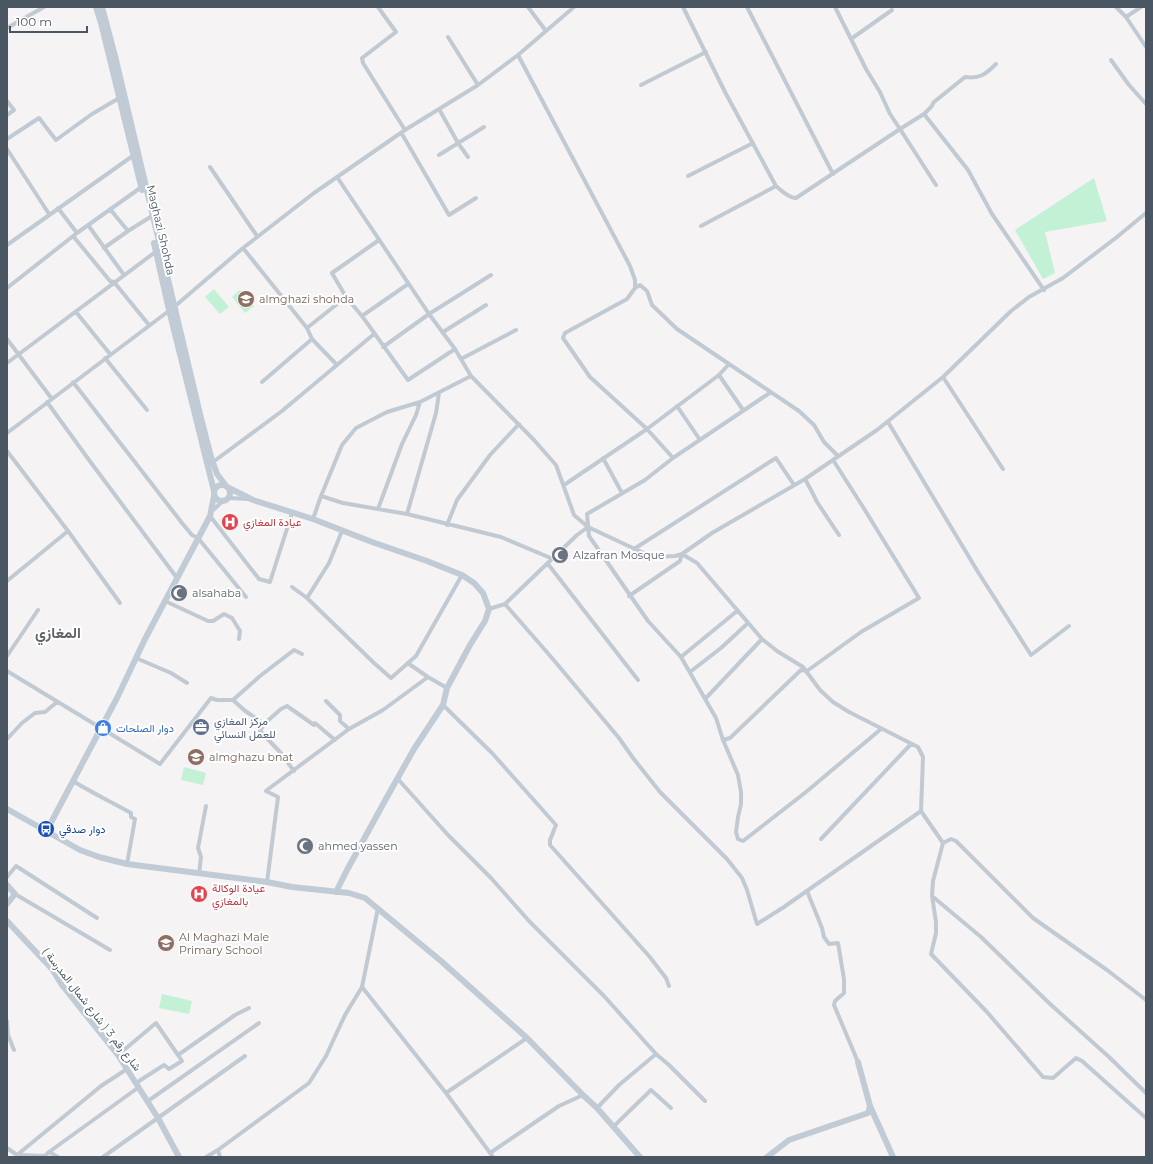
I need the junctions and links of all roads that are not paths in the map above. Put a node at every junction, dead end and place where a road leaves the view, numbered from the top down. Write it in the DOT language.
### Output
graph roads {
  1 [pos="44,7"];
  2 [pos="96,7"];
  3 [pos="102,7"];
  4 [pos="378,7"];
  5 [pos="528,7"];
  6 [pos="574,7"];
  7 [pos="683,7"];
  8 [pos="747,7"];
  9 [pos="835,7"];
  10 [pos="1116,7"];
  11 [pos="1141,7"];
  12 [pos="892,10"];
  13 [pos="1126,17"];
  14 [pos="7,28"];
  15 [pos="546,31"];
  16 [pos="448,37"];
  17 [pos="850,39"];
  18 [pos="1146,47"];
  19 [pos="706,52"];
  20 [pos="518,55"];
  21 [pos="1111,60"];
  22 [pos="996,64"];
  23 [pos="478,85"];
  24 [pos="641,85"];
  25 [pos="121,97"];
  26 [pos="7,101"];
  27 [pos="1146,104"];
  28 [pos="439,109"];
  29 [pos="924,114"];
  30 [pos="7,115"];
  31 [pos="484,127"];
  32 [pos="900,129"];
  33 [pos="404,132"];
  34 [pos="7,139"];
  35 [pos="458,143"];
  36 [pos="753,143"];
  37 [pos="7,149"];
  38 [pos="135,154"];
  39 [pos="439,155"];
  40 [pos="468,157"];
  41 [pos="210,166"];
  42 [pos="833,174"];
  43 [pos="688,176"];
  44 [pos="337,177"];
  45 [pos="936,185"];
  46 [pos="143,186"];
  47 [pos="776,186"];
  48 [pos="476,198"];
  49 [pos="58,208"];
  50 [pos="110,209"];
  51 [pos="1146,213"];
  52 [pos="50,214"];
  53 [pos="150,217"];
  54 [pos="88,225"];
  55 [pos="701,226"];
  56 [pos="128,231"];
  57 [pos="75,235"];
  58 [pos="257,236"];
  59 [pos="379,240"];
  60 [pos="7,245"];
  61 [pos="104,248"];
  62 [pos="242,248"];
  63 [pos="158,250"];
  64 [pos="124,274"];
  65 [pos="491,275"];
  66 [pos="114,282"];
  67 [pos="408,284"];
  68 [pos="7,288"];
  69 [pos="635,288"];
  70 [pos="1044,290"];
  71 [pos="346,297"];
  72 [pos="486,305"];
  73 [pos="172,308"];
  74 [pos="76,312"];
  75 [pos="429,314"];
  76 [pos="362,316"];
  77 [pos="149,324"];
  78 [pos="307,328"];
  79 [pos="516,330"];
  80 [pos="443,332"];
  81 [pos="374,334"];
  82 [pos="7,339"];
  83 [pos="312,339"];
  84 [pos="383,347"];
  85 [pos="455,349"];
  86 [pos="18,354"];
  87 [pos="110,354"];
  88 [pos="106,358"];
  89 [pos="461,359"];
  90 [pos="7,363"];
  91 [pos="729,364"];
  92 [pos="337,365"];
  93 [pos="719,375"];
  94 [pos="471,376"];
  95 [pos="943,377"];
  96 [pos="73,382"];
  97 [pos="262,382"];
  98 [pos="771,392"];
  99 [pos="439,393"];
  100 [pos="52,398"];
  101 [pos="48,402"];
  102 [pos="420,402"];
  103 [pos="677,406"];
  104 [pos="147,410"];
  105 [pos="743,410"];
  106 [pos="888,422"];
  107 [pos="518,424"];
  108 [pos="647,429"];
  109 [pos="7,432"];
  110 [pos="700,440"];
  111 [pos="7,451"];
  112 [pos="838,456"];
  113 [pos="603,458"];
  114 [pos="673,458"];
  115 [pos="210,459"];
  116 [pos="833,460"];
  117 [pos="1003,468"];
  118 [pos="804,479"];
  119 [pos="564,485"];
  120 [pos="794,485"];
  121 [pos="227,487"];
  122 [pos="622,493"];
  123 [pos="214,494"];
  124 [pos="321,496"];
  125 [pos="226,500"];
  126 [pos="253,500"];
  127 [pos="378,509"];
  128 [pos="292,513"];
  129 [pos="211,514"];
  130 [pos="407,514"];
  131 [pos="313,519"];
  132 [pos="447,525"];
  133 [pos="588,527"];
  134 [pos="68,531"];
  135 [pos="342,531"];
  136 [pos="839,535"];
  137 [pos="198,538"];
  138 [pos="634,549"];
  139 [pos="682,554"];
  140 [pos="553,559"];
  141 [pos="548,564"];
  142 [pos="462,575"];
  143 [pos="177,578"];
  144 [pos="7,581"];
  145 [pos="292,587"];
  146 [pos="629,596"];
  147 [pos="246,597"];
  148 [pos="308,598"];
  149 [pos="165,601"];
  150 [pos="120,603"];
  151 [pos="505,604"];
  152 [pos="489,609"];
  153 [pos="38,610"];
  154 [pos="737,611"];
  155 [pos="748,623"];
  156 [pos="1069,626"];
  157 [pos="239,639"];
  158 [pos="762,640"];
  159 [pos="302,654"];
  160 [pos="7,656"];
  161 [pos="681,657"];
  162 [pos="136,658"];
  163 [pos="409,664"];
  164 [pos="7,671"];
  165 [pos="807,671"];
  166 [pos="690,672"];
  167 [pos="428,676"];
  168 [pos="638,680"];
  169 [pos="187,683"];
  170 [pos="447,688"];
  171 [pos="706,698"];
  172 [pos="234,700"];
  173 [pos="326,701"];
  174 [pos="57,702"];
  175 [pos="443,705"];
  176 [pos="264,724"];
  177 [pos="100,729"];
  178 [pos="881,729"];
  179 [pos="349,730"];
  180 [pos="7,739"];
  181 [pos="335,740"];
  182 [pos="723,740"];
  183 [pos="911,744"];
  184 [pos="294,771"];
  185 [pos="397,778"];
  186 [pos="73,781"];
  187 [pos="206,806"];
  188 [pos="7,810"];
  189 [pos="922,811"];
  190 [pos="46,832"];
  191 [pos="821,839"];
  192 [pos="943,843"];
  193 [pos="127,864"];
  194 [pos="199,874"];
  195 [pos="7,877"];
  196 [pos="267,882"];
  197 [pos="7,885"];
  198 [pos="807,891"];
  199 [pos="336,892"];
  200 [pos="15,894"];
  201 [pos="932,896"];
  202 [pos="7,904"];
  203 [pos="378,908"];
  204 [pos="98,918"];
  205 [pos="7,921"];
  206 [pos="110,950"];
  207 [pos="669,986"];
  208 [pos="362,987"];
  209 [pos="1146,1000"];
  210 [pos="249,1008"];
  211 [pos="7,1021"];
  212 [pos="259,1023"];
  213 [pos="527,1038"];
  214 [pos="14,1050"];
  215 [pos="656,1054"];
  216 [pos="118,1055"];
  217 [pos="178,1055"];
  218 [pos="245,1056"];
  219 [pos="858,1062"];
  220 [pos="127,1070"];
  221 [pos="137,1085"];
  222 [pos="446,1093"];
  223 [pos="1146,1093"];
  224 [pos="583,1095"];
  225 [pos="148,1101"];
  226 [pos="705,1101"];
  227 [pos="870,1106"];
  228 [pos="597,1108"];
  229 [pos="671,1108"];
  230 [pos="158,1118"];
  231 [pos="1146,1118"];
  232 [pos="613,1127"];
  233 [pos="7,1148"];
  234 [pos="218,1150"];
  235 [pos="49,1152"];
  236 [pos="490,1153"];
  237 [pos="17,1155"];
  238 [pos="58,1157"];
  239 [pos="103,1157"];
  240 [pos="179,1157"];
  241 [pos="206,1157"];
  242 [pos="220,1157"];
  243 [pos="493,1157"];
  244 [pos="640,1157"];
  245 [pos="767,1157"];
  246 [pos="893,1157"];
  1 -- 14 [label="street"];
  2 -- 25 [label="street, Maghazi Shohda"];
  3 -- 25 [label="street, Maghazi Shohda"];
  4 -- 33 [label="street"];
  5 -- 15 [label="street"];
  6 -- 15 [label="street"];
  7 -- 19 [label="street"];
  8 -- 42 [label="street"];
  9 -- 17 [label="street"];
  10 -- 13 [label="street"];
  11 -- 13 [label="street"];
  12 -- 17 [label="street"];
  13 -- 18 [label="street"];
  15 -- 20 [label="street"];
  16 -- 23 [label="street"];
  17 -- 32 [label="street"];
  19 -- 24 [label="street"];
  19 -- 36 [label="street"];
  20 -- 23 [label="street"];
  20 -- 69 [label="street"];
  21 -- 27 [label="street"];
  22 -- 29 [label="street"];
  23 -- 28 [label="street"];
  25 -- 34 [label="street"];
  25 -- 38 [label="street, Maghazi Shohda"];
  26 -- 30 [label="street"];
  28 -- 33 [label="street"];
  28 -- 35 [label="street"];
  29 -- 32 [label="street"];
  29 -- 70 [label="street"];
  31 -- 35 [label="street"];
  32 -- 42 [label="street"];
  32 -- 45 [label="street"];
  33 -- 44 [label="street"];
  33 -- 48 [label="street"];
  35 -- 39 [label="street"];
  35 -- 40 [label="street"];
  36 -- 43 [label="street"];
  36 -- 47 [label="street"];
  37 -- 52 [label="street"];
  38 -- 46 [label="street, Maghazi Shohda"];
  38 -- 49 [label="street"];
  41 -- 58 [label="street"];
  42 -- 47 [label="street"];
  44 -- 58 [label="street"];
  44 -- 59 [label="street"];
  46 -- 50 [label="street"];
  46 -- 53 [label="street, Maghazi Shohda"];
  47 -- 55 [label="street"];
  49 -- 52 [label="street"];
  49 -- 57 [label="street"];
  50 -- 54 [label="street"];
  50 -- 56 [label="street"];
  51 -- 70 [label="street"];
  52 -- 60 [label="street"];
  53 -- 56 [label="street"];
  53 -- 63 [label="street, Maghazi Shohda"];
  54 -- 57 [label="street"];
  54 -- 61 [label="street"];
  56 -- 61 [label="street"];
  57 -- 66 [label="street"];
  57 -- 68 [label="street"];
  58 -- 62 [label="street"];
  59 -- 67 [label="street"];
  59 -- 71 [label="street"];
  61 -- 64 [label="street"];
  62 -- 73 [label="street"];
  62 -- 78 [label="street"];
  63 -- 64 [label="street"];
  63 -- 73 [label="street, Maghazi Shohda"];
  64 -- 66 [label="street"];
  65 -- 75 [label="street"];
  66 -- 74 [label="street"];
  66 -- 77 [label="street"];
  67 -- 75 [label="street"];
  67 -- 76 [label="street"];
  69 -- 91 [label="street"];
  69 -- 108 [label="street"];
  70 -- 95 [label="street"];
  71 -- 76 [label="street"];
  71 -- 78 [label="street"];
  72 -- 80 [label="street"];
  73 -- 77 [label="street"];
  73 -- 115 [label="street, Maghazi Shohda"];
  74 -- 86 [label="street"];
  74 -- 87 [label="street"];
  75 -- 80 [label="street"];
  75 -- 84 [label="street"];
  76 -- 81 [label="street"];
  77 -- 87 [label="street"];
  78 -- 83 [label="street"];
  79 -- 89 [label="street"];
  80 -- 85 [label="street"];
  81 -- 84 [label="street"];
  81 -- 92 [label="street"];
  82 -- 86 [label="street"];
  83 -- 92 [label="street"];
  83 -- 97 [label="street"];
  84 -- 85 [label="street"];
  85 -- 89 [label="street"];
  86 -- 90 [label="street"];
  86 -- 100 [label="street"];
  87 -- 88 [label="street"];
  88 -- 96 [label="street"];
  88 -- 104 [label="street"];
  89 -- 94 [label="street"];
  91 -- 93 [label="street"];
  91 -- 98 [label="street"];
  92 -- 115 [label="street"];
  93 -- 103 [label="street"];
  93 -- 105 [label="street"];
  94 -- 99 [label="street"];
  94 -- 107 [label="street"];
  95 -- 106 [label="street"];
  95 -- 117 [label="street"];
  96 -- 100 [label="street"];
  96 -- 137 [label="street"];
  98 -- 105 [label="street"];
  98 -- 112 [label="street"];
  99 -- 102 [label="street"];
  99 -- 130 [label="street"];
  100 -- 101 [label="street"];
  101 -- 109 [label="street"];
  101 -- 143 [label="street"];
  102 -- 124 [label="street"];
  102 -- 127 [label="street"];
  103 -- 108 [label="street"];
  103 -- 110 [label="street"];
  105 -- 110 [label="street"];
  106 -- 112 [label="street"];
  106 -- 156 [label="street"];
  107 -- 119 [label="street"];
  107 -- 132 [label="street"];
  108 -- 113 [label="street"];
  108 -- 114 [label="street"];
  110 -- 114 [label="street"];
  111 -- 134 [label="street"];
  112 -- 116 [label="street"];
  113 -- 119 [label="street"];
  113 -- 122 [label="street"];
  114 -- 122 [label="street"];
  115 -- 121 [label="street"];
  115 -- 123 [label="street"];
  116 -- 118 [label="street"];
  116 -- 165 [label="street"];
  118 -- 120 [label="street"];
  118 -- 136 [label="street"];
  119 -- 133 [label="street"];
  120 -- 138 [label="street"];
  120 -- 139 [label="street"];
  121 -- 123 [label="street"];
  121 -- 125 [label="street"];
  121 -- 126 [label="street"];
  122 -- 133 [label="street"];
  123 -- 125 [label="street"];
  123 -- 129 [label="street"];
  124 -- 127 [label="street"];
  124 -- 131 [label="street"];
  125 -- 126 [label="street"];
  125 -- 129 [label="street"];
  126 -- 128 [label="street"];
  127 -- 130 [label="street"];
  128 -- 129 [label="street"];
  128 -- 131 [label="street"];
  129 -- 137 [label="street"];
  130 -- 132 [label="street"];
  131 -- 135 [label="street"];
  132 -- 140 [label="street"];
  133 -- 138 [label="street"];
  133 -- 140 [label="street"];
  133 -- 146 [label="street"];
  134 -- 144 [label="street"];
  134 -- 150 [label="street"];
  135 -- 142 [label="street"];
  135 -- 148 [label="street"];
  137 -- 143 [label="street"];
  137 -- 147 [label="street"];
  138 -- 139 [label="street"];
  139 -- 146 [label="street"];
  139 -- 154 [label="street"];
  140 -- 141 [label="street"];
  141 -- 151 [label="street"];
  141 -- 168 [label="street"];
  142 -- 152 [label="street"];
  142 -- 163 [label="street"];
  143 -- 149 [label="street"];
  145 -- 148 [label="street"];
  146 -- 161 [label="street"];
  148 -- 163 [label="street"];
  149 -- 157 [label="street"];
  149 -- 162 [label="street"];
  151 -- 152 [label="street"];
  151 -- 198 [label="street"];
  152 -- 170 [label="street"];
  153 -- 160 [label="street"];
  154 -- 155 [label="street"];
  154 -- 161 [label="street"];
  155 -- 158 [label="street"];
  155 -- 166 [label="street"];
  158 -- 165 [label="street"];
  158 -- 171 [label="street"];
  159 -- 172 [label="street"];
  161 -- 166 [label="street"];
  162 -- 169 [label="street"];
  162 -- 177 [label="street"];
  163 -- 167 [label="street"];
  164 -- 174 [label="street"];
  165 -- 178 [label="street"];
  165 -- 182 [label="street"];
  166 -- 171 [label="street"];
  167 -- 170 [label="street"];
  167 -- 179 [label="street"];
  170 -- 175 [label="street"];
  171 -- 182 [label="street"];
  172 -- 176 [label="street"];
  172 -- 177 [label="street"];
  173 -- 179 [label="street"];
  174 -- 177 [label="street"];
  174 -- 180 [label="street"];
  175 -- 185 [label="street"];
  175 -- 207 [label="street"];
  176 -- 181 [label="street"];
  176 -- 184 [label="street"];
  177 -- 186 [label="street"];
  178 -- 182 [label="street"];
  178 -- 183 [label="street"];
  179 -- 181 [label="street"];
  181 -- 184 [label="street"];
  183 -- 189 [label="street"];
  183 -- 191 [label="street"];
  184 -- 196 [label="street"];
  185 -- 199 [label="street"];
  185 -- 215 [label="street"];
  186 -- 190 [label="street"];
  186 -- 193 [label="street"];
  187 -- 194 [label="street"];
  188 -- 190 [label="street"];
  189 -- 192 [label="street"];
  189 -- 198 [label="street"];
  190 -- 193 [label="street"];
  192 -- 201 [label="street"];
  192 -- 209 [label="street"];
  193 -- 194 [label="street"];
  194 -- 196 [label="street"];
  195 -- 204 [label="street"];
  196 -- 199 [label="street"];
  197 -- 200 [label="street"];
  198 -- 219 [label="street"];
  199 -- 203 [label="street"];
  200 -- 202 [label="street"];
  200 -- 206 [label="street"];
  201 -- 223 [label="street"];
  201 -- 231 [label="street"];
  203 -- 208 [label="street"];
  203 -- 213 [label="street"];
  205 -- 216 [label="street, شارع رقم 3 ( شارع شمال المدرسة )"];
  208 -- 222 [label="street"];
  208 -- 234 [label="street"];
  210 -- 217 [label="street"];
  211 -- 214 [label="street"];
  212 -- 225 [label="street"];
  213 -- 222 [label="street"];
  213 -- 224 [label="street"];
  215 -- 226 [label="street"];
  215 -- 228 [label="street"];
  216 -- 217 [label="street"];
  216 -- 220 [label="street, شارع رقم 3 ( شارع شمال المدرسة )"];
  217 -- 221 [label="street"];
  218 -- 230 [label="street"];
  219 -- 227 [label="street"];
  220 -- 221 [label="street, شارع رقم 3 ( شارع شمال المدرسة )"];
  220 -- 237 [label="street"];
  221 -- 225 [label="street, شارع رقم 3 ( شارع شمال المدرسة )"];
  221 -- 235 [label="street"];
  222 -- 236 [label="street"];
  224 -- 228 [label="street"];
  224 -- 236 [label="street"];
  225 -- 230 [label="street, شارع رقم 3 ( شارع شمال المدرسة )"];
  227 -- 245 [label="street"];
  227 -- 246 [label="street"];
  228 -- 232 [label="street"];
  229 -- 232 [label="street"];
  230 -- 239 [label="street"];
  230 -- 240 [label="street, شارع رقم 3 ( شارع شمال المدرسة )"];
  232 -- 244 [label="street"];
  233 -- 237 [label="street"];
  234 -- 241 [label="street"];
  234 -- 242 [label="street"];
  235 -- 237 [label="street"];
  235 -- 238 [label="street"];
  236 -- 243 [label="street"];
}
